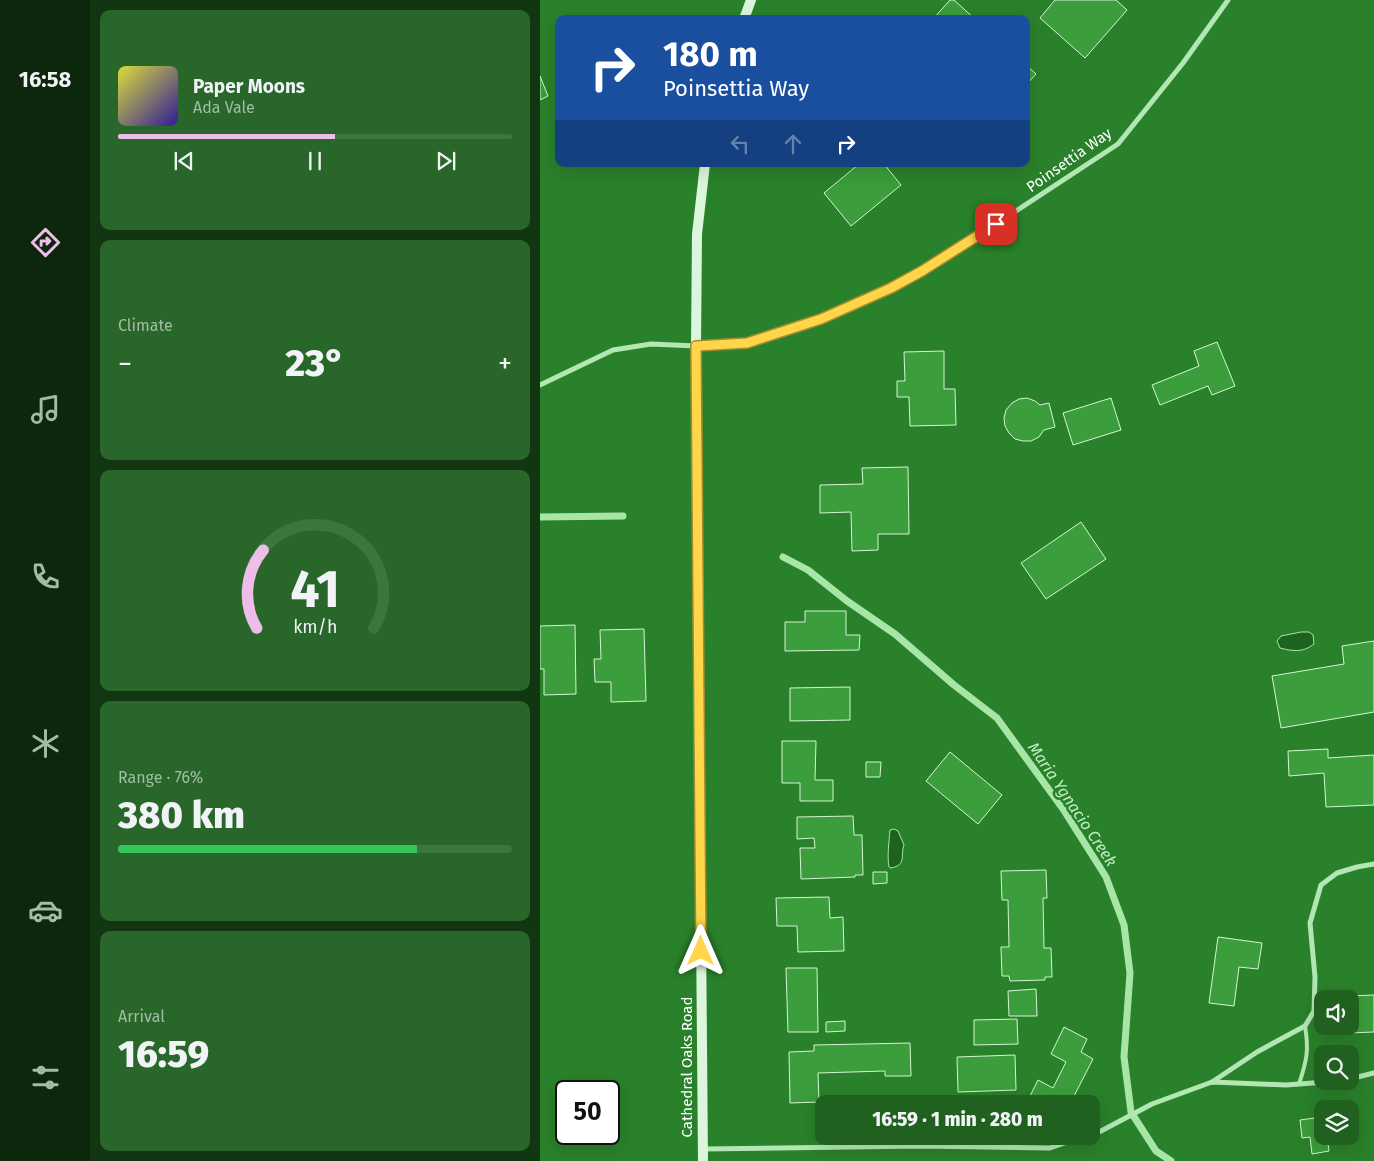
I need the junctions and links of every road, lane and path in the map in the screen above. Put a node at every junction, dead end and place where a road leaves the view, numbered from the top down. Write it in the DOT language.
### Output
graph roads {
  1 [pos="751,0"];
  2 [pos="1228,0"];
  3 [pos="745,15"];
  4 [pos="705,167"];
  5 [pos="696,346"];
  6 [pos="540,385"];
  7 [pos="1374,864"];
  8 [pos="1305,1026"];
  9 [pos="1374,1073"];
  10 [pos="1359,1076"];
  11 [pos="1212,1082"];
  12 [pos="1314,1083"];
  13 [pos="1299,1084"];
  14 [pos="1100,1131"];
  15 [pos="1059,1145"];
  16 [pos="702,1149"];
  17 [pos="703,1161"];
  1 -- 3 [label="main road"];
  2 -- 5 [label="street, Poinsettia Way"];
  4 -- 5 [label="main road, Cathedral Oaks Road"];
  5 -- 6 [label="street, Poinsettia Way"];
  5 -- 16 [label="main road, Cathedral Oaks Road"];
  7 -- 8 [label="street"];
  8 -- 11 [label="street"];
  8 -- 13 [label="lane"];
  9 -- 10 [label="street"];
  11 -- 13 [label="street"];
  11 -- 14 [label="street"];
  12 -- 13 [label="street"];
  15 -- 16 [label="street"];
  16 -- 17 [label="main road, Cathedral Oaks Road"];
}
